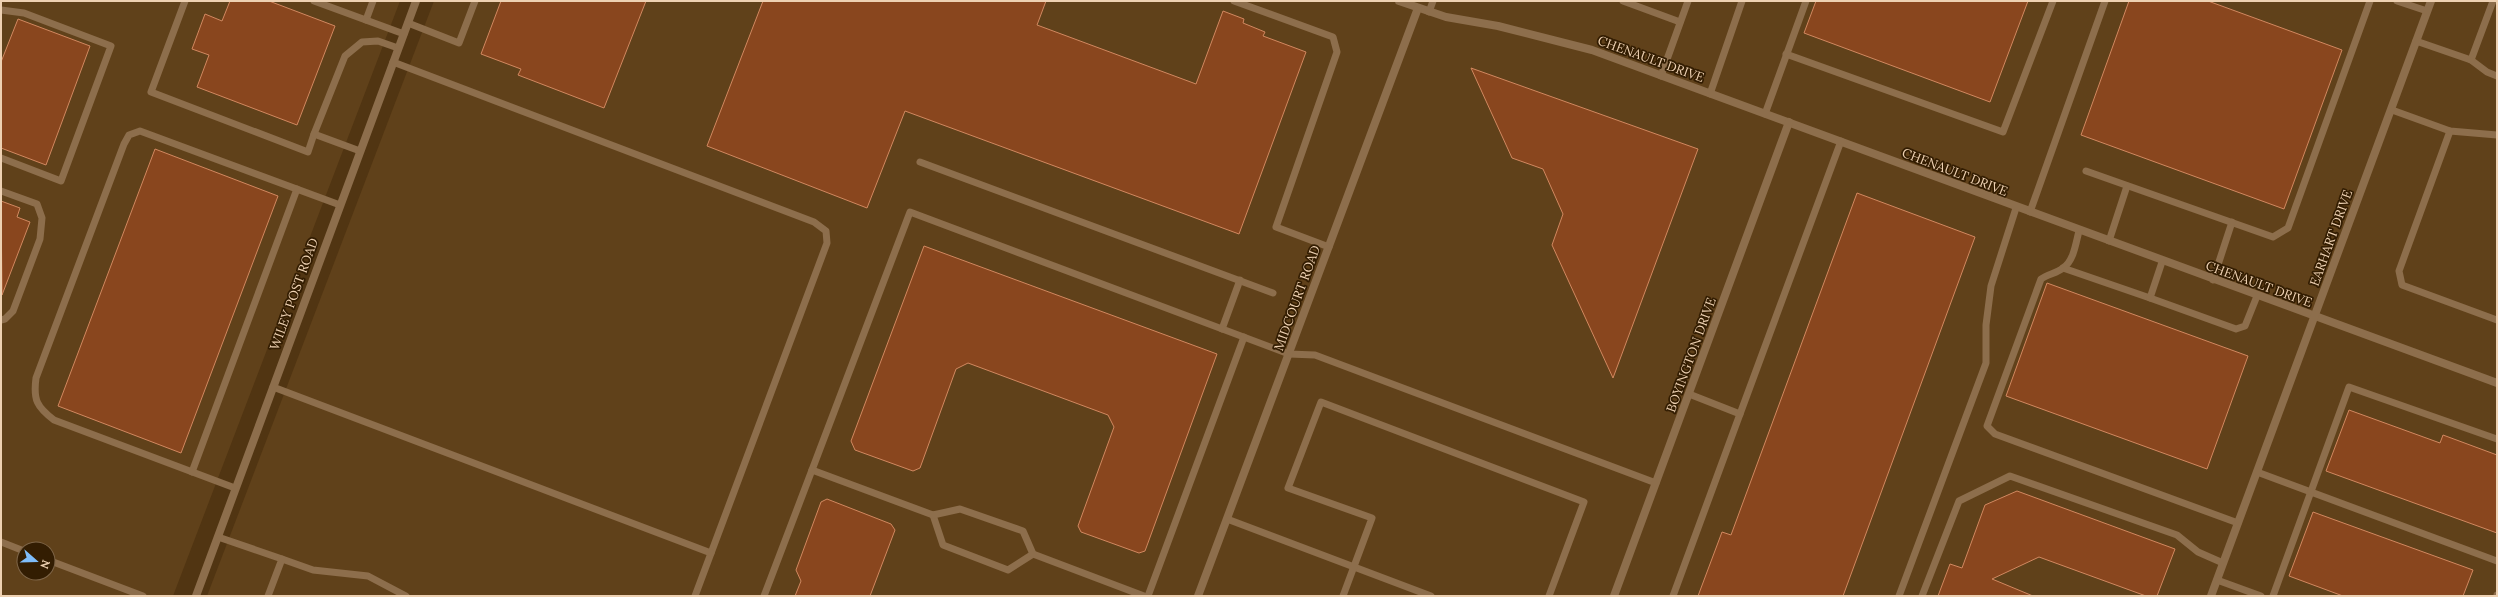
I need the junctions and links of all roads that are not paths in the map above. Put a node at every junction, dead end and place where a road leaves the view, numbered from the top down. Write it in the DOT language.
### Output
graph roads {
  1 [pos="185,1"];
  2 [pos="314,1"];
  3 [pos="373,1"];
  4 [pos="416,1"];
  5 [pos="475,1"];
  6 [pos="1234,1"];
  7 [pos="1399,1"];
  8 [pos="1433,1"];
  9 [pos="1623,1"];
  10 [pos="1688,1"];
  11 [pos="1742,1"];
  12 [pos="1806,1"];
  13 [pos="2053,1"];
  14 [pos="2105,1"];
  15 [pos="2370,1"];
  16 [pos="2397,1"];
  17 [pos="2431,1"];
  18 [pos="2493,1"];
  19 [pos="1418,8"];
  20 [pos="1,10"];
  21 [pos="2427,11"];
  22 [pos="1429,12"];
  23 [pos="366,20"];
  24 [pos="1680,22"];
  25 [pos="408,23"];
  26 [pos="404,34"];
  27 [pos="2416,41"];
  28 [pos="398,48"];
  29 [pos="1786,54"];
  30 [pos="2471,60"];
  31 [pos="393,62"];
  32 [pos="1661,76"];
  33 [pos="2497,76"];
  34 [pos="1710,94"];
  35 [pos="2392,110"];
  36 [pos="1765,114"];
  37 [pos="1789,122"];
  38 [pos="2450,131"];
  39 [pos="314,134"];
  40 [pos="2497,135"];
  41 [pos="1841,141"];
  42 [pos="360,151"];
  43 [pos="1,158"];
  44 [pos="920,162"];
  45 [pos="2086,171"];
  46 [pos="2128,186"];
  47 [pos="297,189"];
  48 [pos="1,191"];
  49 [pos="340,205"];
  50 [pos="2016,208"];
  51 [pos="2030,212"];
  52 [pos="2232,222"];
  53 [pos="2079,231"];
  54 [pos="2109,241"];
  55 [pos="1329,247"];
  56 [pos="2162,262"];
  57 [pos="2063,268"];
  58 [pos="1240,280"];
  59 [pos="2213,280"];
  60 [pos="1273,293"];
  61 [pos="2257,296"];
  62 [pos="2150,298"];
  63 [pos="2314,317"];
  64 [pos="1,320"];
  65 [pos="2497,320"];
  66 [pos="1222,329"];
  67 [pos="1244,337"];
  68 [pos="1289,354"];
  69 [pos="2497,383"];
  70 [pos="273,387"];
  71 [pos="1689,394"];
  72 [pos="1740,414"];
  73 [pos="2497,439"];
  74 [pos="812,470"];
  75 [pos="192,472"];
  76 [pos="2257,472"];
  77 [pos="1656,483"];
  78 [pos="236,488"];
  79 [pos="2311,492"];
  80 [pos="933,516"];
  81 [pos="1227,519"];
  82 [pos="2238,523"];
  83 [pos="218,537"];
  84 [pos="1,542"];
  85 [pos="16,548"];
  86 [pos="711,552"];
  87 [pos="1033,554"];
  88 [pos="282,560"];
  89 [pos="2497,561"];
  90 [pos="56,563"];
  91 [pos="2223,563"];
  92 [pos="1353,567"];
  93 [pos="2217,580"];
  94 [pos="143,596"];
  95 [pos="196,596"];
  96 [pos="268,596"];
  97 [pos="406,596"];
  98 [pos="695,596"];
  99 [pos="764,596"];
  100 [pos="1144,596"];
  101 [pos="1148,596"];
  102 [pos="1198,596"];
  103 [pos="1343,596"];
  104 [pos="1430,596"];
  105 [pos="1549,596"];
  106 [pos="1614,596"];
  107 [pos="1672,596"];
  108 [pos="1899,596"];
  109 [pos="1922,596"];
  110 [pos="2211,596"];
  111 [pos="2261,596"];
  112 [pos="2273,596"];
  1 -- 39 [label="lane"];
  2 -- 23 [label="lane"];
  3 -- 23 [label="lane"];
  4 -- 25 [label="street, WILEY POST ROAD"];
  5 -- 25 [label="lane"];
  6 -- 55 [label="lane"];
  7 -- 19 [label="street, CHENAULT DRIVE"];
  8 -- 22 [label="lane"];
  9 -- 24 [label="lane"];
  10 -- 24 [label="lane"];
  11 -- 34 [label="lane"];
  12 -- 29 [label="lane"];
  13 -- 29 [label="lane"];
  14 -- 51 [label="lane"];
  15 -- 52 [label="lane"];
  16 -- 21 [label="lane"];
  17 -- 21 [label="street, EARHART DRIVE"];
  18 -- 30 [label="lane"];
  19 -- 22 [label="street, CHENAULT DRIVE"];
  19 -- 55 [label="street, MIDCOURT ROAD"];
  20 -- 43 [label="lane"];
  21 -- 27 [label="street, EARHART DRIVE"];
  22 -- 32 [label="street, CHENAULT DRIVE"];
  23 -- 26 [label="lane"];
  24 -- 32 [label="lane"];
  25 -- 26 [label="street, WILEY POST ROAD"];
  26 -- 28 [label="street, WILEY POST ROAD"];
  27 -- 30 [label="lane"];
  27 -- 35 [label="street, EARHART DRIVE"];
  28 -- 31 [label="street, WILEY POST ROAD"];
  28 -- 39 [label="lane"];
  29 -- 36 [label="lane"];
  30 -- 33 [label="lane"];
  31 -- 42 [label="street, WILEY POST ROAD"];
  31 -- 86 [label="lane"];
  32 -- 34 [label="street, CHENAULT DRIVE"];
  34 -- 36 [label="street, CHENAULT DRIVE"];
  35 -- 38 [label="lane"];
  35 -- 63 [label="street, EARHART DRIVE"];
  36 -- 37 [label="street, CHENAULT DRIVE"];
  37 -- 41 [label="street, CHENAULT DRIVE"];
  37 -- 71 [label="street, BOYINGTON DRIVE"];
  38 -- 40 [label="lane"];
  38 -- 65 [label="lane"];
  39 -- 42 [label="lane"];
  41 -- 50 [label="street, CHENAULT DRIVE"];
  41 -- 72 [label="lane"];
  42 -- 49 [label="street, WILEY POST ROAD"];
  44 -- 58 [label="lane"];
  45 -- 46 [label="lane"];
  46 -- 52 [label="lane"];
  46 -- 54 [label="lane"];
  47 -- 49 [label="lane"];
  47 -- 75 [label="lane"];
  47 -- 75 [label="lane"];
  48 -- 64 [label="lane"];
  49 -- 70 [label="street, WILEY POST ROAD"];
  50 -- 51 [label="street, CHENAULT DRIVE"];
  50 -- 108 [label="lane"];
  51 -- 53 [label="street, CHENAULT DRIVE"];
  52 -- 59 [label="lane"];
  53 -- 54 [label="street, CHENAULT DRIVE"];
  53 -- 57 [label="lane"];
  54 -- 56 [label="street, CHENAULT DRIVE"];
  55 -- 68 [label="street, MIDCOURT ROAD"];
  56 -- 59 [label="street, CHENAULT DRIVE"];
  56 -- 62 [label="lane"];
  57 -- 62 [label="lane"];
  57 -- 82 [label="lane"];
  58 -- 60 [label="lane"];
  58 -- 66 [label="lane"];
  59 -- 61 [label="street, CHENAULT DRIVE"];
  61 -- 62 [label="lane"];
  61 -- 63 [label="street, CHENAULT DRIVE"];
  63 -- 69 [label="street, CHENAULT DRIVE"];
  63 -- 76 [label="street, EARHART DRIVE"];
  66 -- 67 [label="lane"];
  66 -- 74 [label="lane"];
  67 -- 68 [label="lane"];
  67 -- 101 [label="lane"];
  68 -- 77 [label="lane"];
  68 -- 81 [label="street, MIDCOURT ROAD"];
  70 -- 78 [label="street, WILEY POST ROAD"];
  70 -- 86 [label="lane"];
  71 -- 72 [label="lane"];
  71 -- 77 [label="street, BOYINGTON DRIVE"];
  72 -- 107 [label="lane"];
  73 -- 79 [label="lane"];
  74 -- 80 [label="lane"];
  74 -- 99 [label="lane"];
  75 -- 78 [label="lane"];
  76 -- 79 [label="lane"];
  76 -- 82 [label="street, EARHART DRIVE"];
  77 -- 106 [label="street, BOYINGTON DRIVE"];
  78 -- 83 [label="street, WILEY POST ROAD"];
  79 -- 89 [label="lane"];
  79 -- 112 [label="lane"];
  80 -- 87 [label="lane"];
  80 -- 87 [label="lane"];
  81 -- 92 [label="lane"];
  81 -- 102 [label="street, MIDCOURT ROAD"];
  82 -- 91 [label="street, EARHART DRIVE"];
  83 -- 88 [label="lane"];
  83 -- 95 [label="street, WILEY POST ROAD"];
  84 -- 85 [label="lane"];
  86 -- 98 [label="lane"];
  87 -- 100 [label="lane"];
  88 -- 96 [label="lane"];
  88 -- 97 [label="lane"];
  90 -- 94 [label="lane"];
  91 -- 93 [label="street, EARHART DRIVE"];
  91 -- 109 [label="lane"];
  92 -- 103 [label="lane"];
  92 -- 104 [label="lane"];
  92 -- 105 [label="lane"];
  93 -- 110 [label="street, EARHART DRIVE"];
  93 -- 111 [label="lane"];
}
